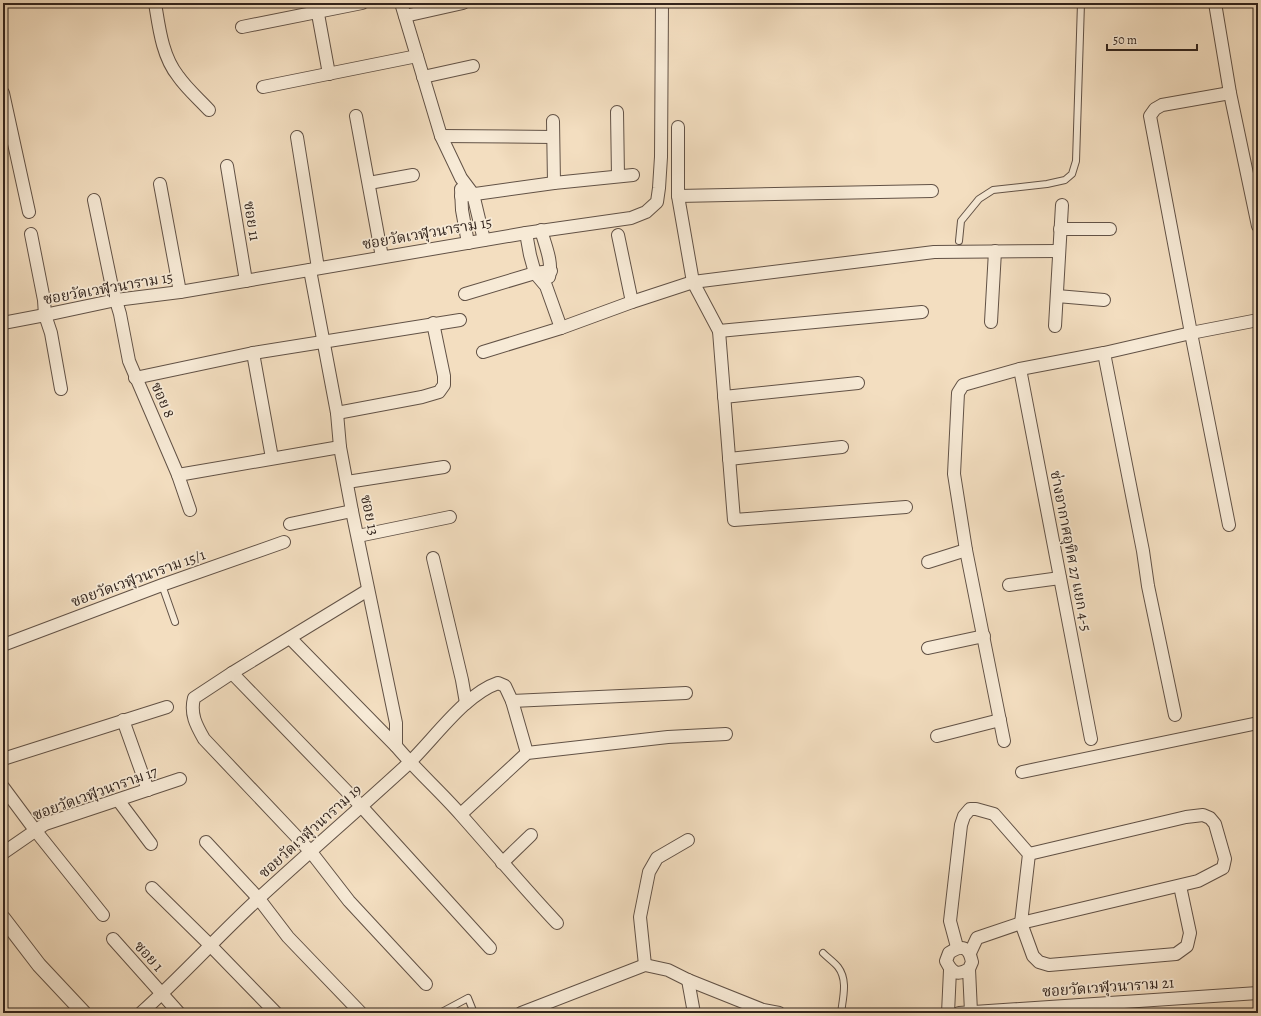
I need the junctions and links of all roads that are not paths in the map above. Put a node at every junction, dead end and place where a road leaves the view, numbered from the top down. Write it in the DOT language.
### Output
graph roads {
  1 [pos="155,3"];
  2 [pos="362,3"];
  3 [pos="401,3"];
  4 [pos="463,3"];
  5 [pos="662,3"];
  6 [pos="1081,3"];
  7 [pos="1218,4"];
  8 [pos="316,8"];
  9 [pos="405,16"];
  10 [pos="242,28"];
  11 [pos="416,56"];
  12 [pos="473,66"];
  13 [pos="329,74"];
  14 [pos="423,77"];
  15 [pos="263,87"];
  16 [pos="3,93"];
  17 [pos="1230,93"];
  18 [pos="210,110"];
  19 [pos="617,112"];
  20 [pos="356,116"];
  21 [pos="553,121"];
  22 [pos="678,127"];
  23 [pos="441,136"];
  24 [pos="297,137"];
  25 [pos="553,137"];
  26 [pos="227,166"];
  27 [pos="413,175"];
  28 [pos="633,175"];
  29 [pos="618,176"];
  30 [pos="369,183"];
  31 [pos="554,183"];
  32 [pos="160,184"];
  33 [pos="932,191"];
  34 [pos="467,195"];
  35 [pos="678,196"];
  36 [pos="94,200"];
  37 [pos="1062,205"];
  38 [pos="29,212"];
  39 [pos="1258,226"];
  40 [pos="1060,229"];
  41 [pos="1110,229"];
  42 [pos="541,230"];
  43 [pos="526,233"];
  44 [pos="31,234"];
  45 [pos="618,235"];
  46 [pos="484,240"];
  47 [pos="959,241"];
  48 [pos="468,243"];
  49 [pos="995,251"];
  50 [pos="1059,251"];
  51 [pos="382,257"];
  52 [pos="314,269"];
  53 [pos="551,271"];
  54 [pos="535,273"];
  55 [pos="246,281"];
  56 [pos="693,282"];
  57 [pos="546,286"];
  58 [pos="180,292"];
  59 [pos="465,294"];
  60 [pos="1057,296"];
  61 [pos="116,300"];
  62 [pos="1104,300"];
  63 [pos="632,302"];
  64 [pos="922,312"];
  65 [pos="45,315"];
  66 [pos="460,320"];
  67 [pos="1258,320"];
  68 [pos="3,322"];
  69 [pos="992,322"];
  70 [pos="433,323"];
  71 [pos="1055,326"];
  72 [pos="561,328"];
  73 [pos="719,331"];
  74 [pos="1191,333"];
  75 [pos="323,342"];
  76 [pos="483,352"];
  77 [pos="1104,353"];
  78 [pos="254,354"];
  79 [pos="1020,370"];
  80 [pos="135,378"];
  81 [pos="858,383"];
  82 [pos="61,389"];
  83 [pos="724,397"];
  84 [pos="337,413"];
  85 [pos="340,446"];
  86 [pos="842,447"];
  87 [pos="272,458"];
  88 [pos="729,459"];
  89 [pos="444,467"];
  90 [pos="178,475"];
  91 [pos="347,482"];
  92 [pos="906,507"];
  93 [pos="190,510"];
  94 [pos="352,511"];
  95 [pos="450,517"];
  96 [pos="290,524"];
  97 [pos="1229,525"];
  98 [pos="358,536"];
  99 [pos="284,542"];
  100 [pos="966,550"];
  101 [pos="433,558"];
  102 [pos="928,562"];
  103 [pos="1060,578"];
  104 [pos="162,585"];
  105 [pos="1009,585"];
  106 [pos="368,590"];
  107 [pos="175,622"];
  108 [pos="984,636"];
  109 [pos="290,638"];
  110 [pos="3,645"];
  111 [pos="928,648"];
  112 [pos="232,673"];
  113 [pos="686,693"];
  114 [pos="512,701"];
  115 [pos="466,703"];
  116 [pos="167,707"];
  117 [pos="1175,715"];
  118 [pos="123,720"];
  119 [pos="1000,720"];
  120 [pos="1258,723"];
  121 [pos="726,734"];
  122 [pos="937,736"];
  123 [pos="1091,739"];
  124 [pos="1004,740"];
  125 [pos="396,746"];
  126 [pos="527,753"];
  127 [pos="3,759"];
  128 [pos="410,762"];
  129 [pos="1022,772"];
  130 [pos="180,779"];
  131 [pos="3,787"];
  132 [pos="148,790"];
  133 [pos="118,800"];
  134 [pos="361,806"];
  135 [pos="461,814"];
  136 [pos="35,830"];
  137 [pos="532,835"];
  138 [pos="688,840"];
  139 [pos="206,842"];
  140 [pos="151,844"];
  141 [pos="311,852"];
  142 [pos="3,853"];
  143 [pos="1028,854"];
  144 [pos="502,863"];
  145 [pos="1180,886"];
  146 [pos="152,888"];
  147 [pos="259,899"];
  148 [pos="103,915"];
  149 [pos="4,922"];
  150 [pos="557,923"];
  151 [pos="1021,923"];
  152 [pos="113,939"];
  153 [pos="210,946"];
  154 [pos="490,948"];
  155 [pos="957,948"];
  156 [pos="970,953"];
  157 [pos="823,954"];
  158 [pos="645,965"];
  159 [pos="969,969"];
  160 [pos="950,970"];
  161 [pos="688,980"];
  162 [pos="426,984"];
  163 [pos="1258,993"];
  164 [pos="162,994"];
  165 [pos="1099,1008"];
  166 [pos="763,1011"];
  167 [pos="525,1012"];
  168 [pos="965,1012"];
  169 [pos="84,1013"];
  170 [pos="141,1013"];
  171 [pos="179,1013"];
  172 [pos="276,1013"];
  173 [pos="361,1013"];
  174 [pos="440,1013"];
  175 [pos="474,1013"];
  176 [pos="694,1013"];
  177 [pos="779,1013"];
  178 [pos="841,1013"];
  179 [pos="948,1013"];
  1 -- 18 [label="street"];
  2 -- 8 [label="street"];
  3 -- 9 [label="street"];
  4 -- 9 [label="street"];
  5 -- 42 [label="street, ซอยวัดเวฬุวนาราม 15"];
  6 -- 47 [label="lane"];
  7 -- 17 [label="street"];
  8 -- 10 [label="street"];
  8 -- 13 [label="street"];
  9 -- 11 [label="street"];
  11 -- 13 [label="street"];
  11 -- 14 [label="street"];
  12 -- 14 [label="street"];
  13 -- 15 [label="street"];
  14 -- 23 [label="street"];
  16 -- 38 [label="street"];
  17 -- 39 [label="street"];
  17 -- 74 [label="street"];
  19 -- 29 [label="street"];
  20 -- 30 [label="street"];
  21 -- 25 [label="street"];
  22 -- 35 [label="street"];
  23 -- 25 [label="street"];
  23 -- 34 [label="street"];
  24 -- 52 [label="street, ซอย 13"];
  25 -- 31 [label="street"];
  26 -- 55 [label="street, ซอย 11"];
  27 -- 30 [label="street"];
  28 -- 29 [label="street"];
  29 -- 31 [label="street"];
  30 -- 51 [label="street"];
  31 -- 34 [label="street"];
  32 -- 58 [label="street"];
  33 -- 35 [label="street"];
  34 -- 46 [label="street"];
  34 -- 48 [label="street"];
  35 -- 56 [label="street"];
  36 -- 61 [label="street, ซอย 8"];
  37 -- 40 [label="street"];
  40 -- 41 [label="street"];
  40 -- 50 [label="street"];
  42 -- 43 [label="street, ซอยวัดเวฬุวนาราม 15"];
  42 -- 53 [label="street"];
  43 -- 46 [label="street, ซอยวัดเวฬุวนาราม 15"];
  43 -- 54 [label="street"];
  44 -- 65 [label="street"];
  45 -- 63 [label="street"];
  46 -- 48 [label="street, ซอยวัดเวฬุวนาราม 15"];
  48 -- 51 [label="street, ซอยวัดเวฬุวนาราม 15"];
  49 -- 50 [label="street"];
  49 -- 56 [label="street"];
  49 -- 69 [label="street"];
  50 -- 60 [label="street"];
  51 -- 52 [label="street, ซอยวัดเวฬุวนาราม 15"];
  52 -- 55 [label="street, ซอยวัดเวฬุวนาราม 15"];
  52 -- 75 [label="street, ซอย 13"];
  53 -- 54 [label="street"];
  53 -- 57 [label="street"];
  54 -- 57 [label="street"];
  54 -- 59 [label="street"];
  55 -- 58 [label="street, ซอยวัดเวฬุวนาราม 15"];
  56 -- 63 [label="street"];
  56 -- 73 [label="street"];
  57 -- 72 [label="street"];
  58 -- 61 [label="street, ซอยวัดเวฬุวนาราม 15"];
  60 -- 62 [label="street"];
  60 -- 71 [label="street"];
  61 -- 65 [label="street, ซอยวัดเวฬุวนาราม 15"];
  61 -- 80 [label="street, ซอย 8"];
  63 -- 72 [label="street"];
  64 -- 73 [label="street"];
  65 -- 68 [label="street, ซอยวัดเวฬุวนาราม 15"];
  65 -- 82 [label="street"];
  66 -- 70 [label="street"];
  67 -- 74 [label="street"];
  70 -- 75 [label="street"];
  70 -- 84 [label="street"];
  72 -- 76 [label="street"];
  73 -- 83 [label="street"];
  74 -- 77 [label="street"];
  74 -- 97 [label="street"];
  75 -- 78 [label="street"];
  75 -- 84 [label="street, ซอย 13"];
  77 -- 79 [label="street"];
  77 -- 117 [label="street"];
  78 -- 80 [label="street"];
  78 -- 87 [label="street"];
  79 -- 100 [label="street"];
  79 -- 103 [label="street, ช่างอากาศอุทิศ 27 แยก 4-5"];
  80 -- 90 [label="street, ซอย 8"];
  81 -- 83 [label="street"];
  83 -- 88 [label="street"];
  84 -- 85 [label="street, ซอย 13"];
  85 -- 87 [label="street"];
  85 -- 91 [label="street, ซอย 13"];
  86 -- 88 [label="street"];
  87 -- 90 [label="street"];
  88 -- 92 [label="street"];
  89 -- 91 [label="street"];
  90 -- 93 [label="street, ซอย 8"];
  91 -- 94 [label="street, ซอย 13"];
  94 -- 96 [label="street"];
  94 -- 98 [label="street, ซอย 13"];
  95 -- 98 [label="street"];
  98 -- 106 [label="street, ซอย 13"];
  99 -- 104 [label="street, ซอยวัดเวฬุวนาราม 15/1"];
  100 -- 102 [label="street"];
  100 -- 108 [label="street"];
  101 -- 115 [label="street"];
  103 -- 105 [label="street"];
  103 -- 123 [label="street, ช่างอากาศอุทิศ 27 แยก 4-5"];
  104 -- 107 [label="lane"];
  104 -- 110 [label="street, ซอยวัดเวฬุวนาราม 15/1"];
  106 -- 109 [label="street"];
  106 -- 125 [label="street, ซอย 13"];
  108 -- 111 [label="street"];
  108 -- 119 [label="street"];
  109 -- 112 [label="street"];
  109 -- 125 [label="street"];
  112 -- 134 [label="street"];
  112 -- 141 [label="street"];
  113 -- 114 [label="street"];
  114 -- 115 [label="street, ซอยวัดเวฬุวนาราม 19"];
  114 -- 126 [label="street"];
  115 -- 128 [label="street, ซอยวัดเวฬุวนาราม 19"];
  116 -- 118 [label="street"];
  118 -- 127 [label="street"];
  118 -- 132 [label="street"];
  119 -- 122 [label="street"];
  119 -- 124 [label="street"];
  120 -- 129 [label="street"];
  121 -- 126 [label="street"];
  125 -- 128 [label="street"];
  126 -- 135 [label="street"];
  128 -- 134 [label="street, ซอยวัดเวฬุวนาราม 19"];
  128 -- 135 [label="street"];
  130 -- 132 [label="street, ซอยวัดเวฬุวนาราม 17"];
  131 -- 136 [label="street"];
  132 -- 133 [label="street, ซอยวัดเวฬุวนาราม 17"];
  133 -- 136 [label="street, ซอยวัดเวฬุวนาราม 17"];
  133 -- 140 [label="street"];
  134 -- 141 [label="street, ซอยวัดเวฬุวนาราม 19"];
  134 -- 154 [label="street"];
  135 -- 144 [label="street"];
  136 -- 142 [label="street, ซอยวัดเวฬุวนาราม 17"];
  136 -- 148 [label="street"];
  137 -- 144 [label="street"];
  138 -- 158 [label="street"];
  139 -- 147 [label="street"];
  141 -- 147 [label="street, ซอยวัดเวฬุวนาราม 19"];
  141 -- 162 [label="street"];
  143 -- 145 [label="street"];
  143 -- 151 [label="street"];
  143 -- 155 [label="street"];
  144 -- 150 [label="street"];
  145 -- 151 [label="street"];
  145 -- 151 [label="street"];
  146 -- 153 [label="street"];
  147 -- 153 [label="street, ซอยวัดเวฬุวนาราม 19"];
  147 -- 173 [label="street"];
  149 -- 169 [label="street"];
  151 -- 156 [label="street"];
  152 -- 164 [label="street, ซอย 1"];
  153 -- 164 [label="street, ซอยวัดเวฬุวนาราม 19"];
  153 -- 172 [label="street"];
  155 -- 156 [label="street"];
  155 -- 160 [label="street"];
  156 -- 159 [label="street"];
  157 -- 178 [label="lane"];
  158 -- 161 [label="street"];
  158 -- 167 [label="street"];
  159 -- 160 [label="street"];
  159 -- 168 [label="street"];
  160 -- 179 [label="street"];
  161 -- 166 [label="street"];
  161 -- 176 [label="street"];
  163 -- 165 [label="street, ซอยวัดเวฬุวนาราม 21"];
  164 -- 170 [label="street, ซอยวัดเวฬุวนาราม 19"];
  164 -- 171 [label="street, ซอย 1"];
  165 -- 168 [label="street, ซอยวัดเวฬุวนาราม 21"];
  166 -- 177 [label="street"];
  174 -- 175 [label="lane"];
}
